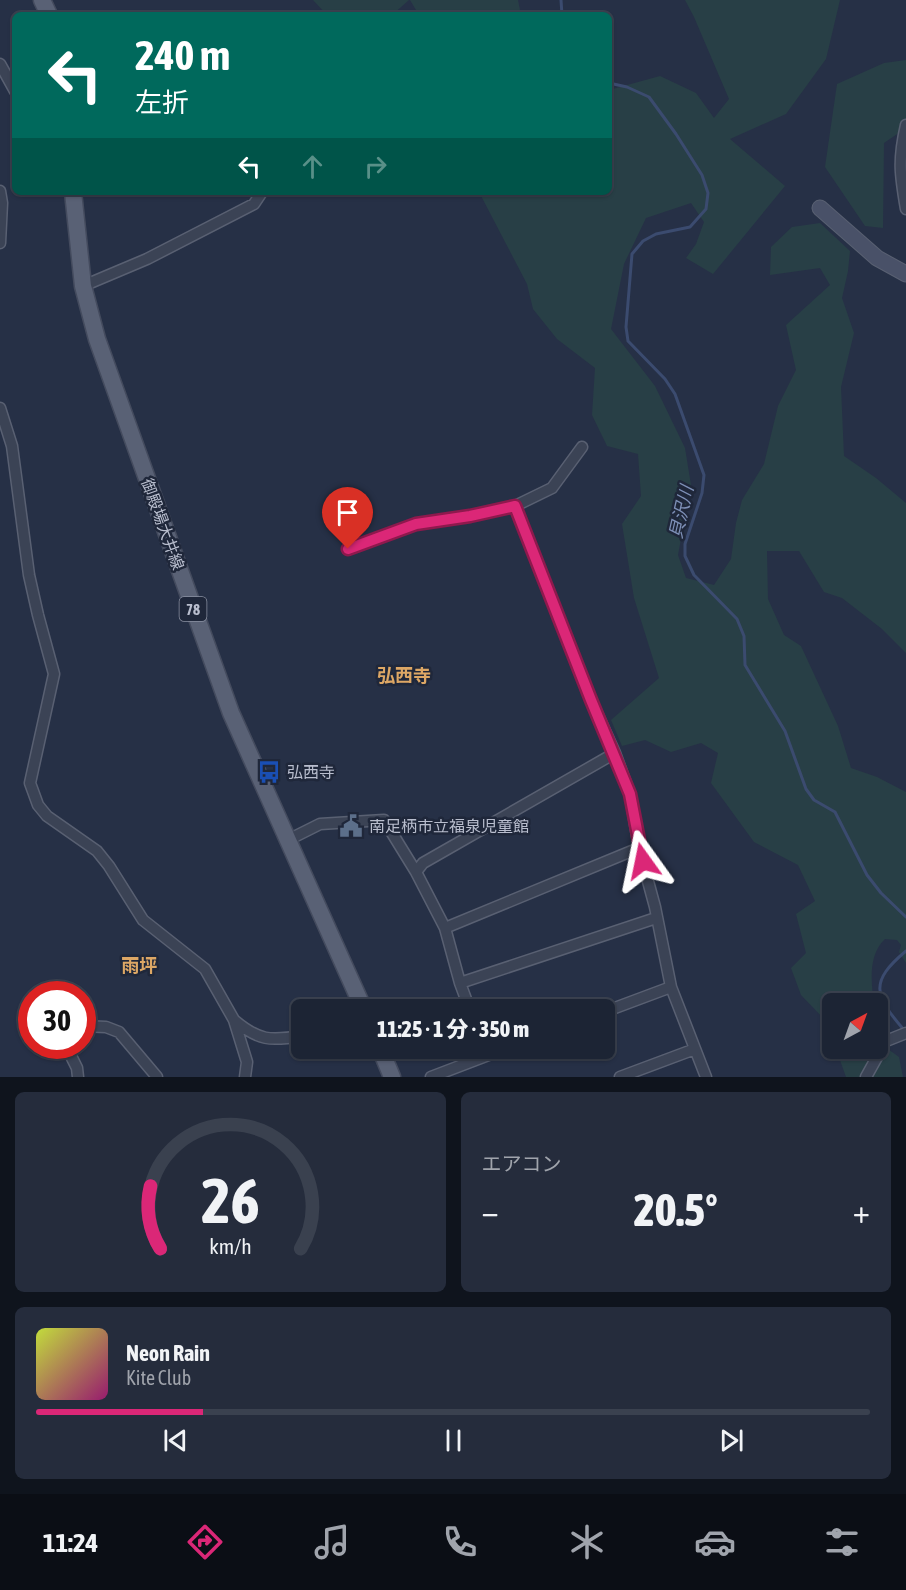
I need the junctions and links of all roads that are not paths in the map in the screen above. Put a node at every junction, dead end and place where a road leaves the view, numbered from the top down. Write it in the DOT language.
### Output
graph roads {
  1 [pos="0,64"];
  2 [pos="12,86"];
  3 [pos="906,125"];
  4 [pos="0,190"];
  5 [pos="66,195"];
  6 [pos="73,195"];
  7 [pos="260,195"];
  8 [pos="820,208"];
  9 [pos="906,209"];
  10 [pos="75,211"];
  11 [pos="0,243"];
  12 [pos="906,274"];
  13 [pos="83,286"];
  14 [pos="0,408"];
  15 [pos="582,447"];
  16 [pos="515,506"];
  17 [pos="348,549"];
  18 [pos="615,753"];
  19 [pos="288,840"];
  20 [pos="639,848"];
  21 [pos="416,872"];
  22 [pos="656,918"];
  23 [pos="446,928"];
  24 [pos="459,983"];
  25 [pos="671,987"];
  26 [pos="359,999"];
  27 [pos="466,999"];
  28 [pos="615,1008"];
  29 [pos="234,1020"];
  30 [pos="96,1027"];
  31 [pos="903,1034"];
  32 [pos="291,1037"];
  33 [pos="695,1049"];
  34 [pos="72,1059"];
  35 [pos="385,1059"];
  36 [pos="477,1059"];
  37 [pos="455,1073"];
  38 [pos="78,1077"];
  39 [pos="157,1077"];
  40 [pos="245,1077"];
  41 [pos="392,1077"];
  42 [pos="431,1077"];
  43 [pos="620,1077"];
  44 [pos="706,1077"];
  45 [pos="866,1077"];
  1 -- 2 [label="street"];
  3 -- 9 [label="street"];
  4 -- 11 [label="street"];
  5 -- 10 [label="street"];
  6 -- 10 [label="main road, 御殿場大井線 / 78"];
  7 -- 13 [label="street"];
  8 -- 12 [label="street"];
  10 -- 13 [label="main road, 御殿場大井線 / 78"];
  13 -- 19 [label="main road, 御殿場大井線 / 78"];
  14 -- 29 [label="street"];
  15 -- 16 [label="street"];
  16 -- 17 [label="street"];
  16 -- 18 [label="street"];
  18 -- 20 [label="street"];
  18 -- 21 [label="street"];
  19 -- 21 [label="street"];
  19 -- 26 [label="main road, 御殿場大井線 / 78"];
  20 -- 22 [label="street"];
  20 -- 23 [label="street"];
  21 -- 23 [label="street"];
  22 -- 24 [label="street"];
  22 -- 25 [label="street"];
  23 -- 24 [label="street"];
  24 -- 27 [label="street"];
  25 -- 28 [label="street"];
  25 -- 33 [label="street"];
  29 -- 32 [label="street"];
  29 -- 40 [label="street"];
  30 -- 39 [label="street"];
  31 -- 45 [label="street"];
  33 -- 43 [label="street"];
  33 -- 44 [label="street"];
  34 -- 38 [label="street"];
  35 -- 41 [label="main road"];
  36 -- 37 [label="street"];
  37 -- 42 [label="street"];
}
